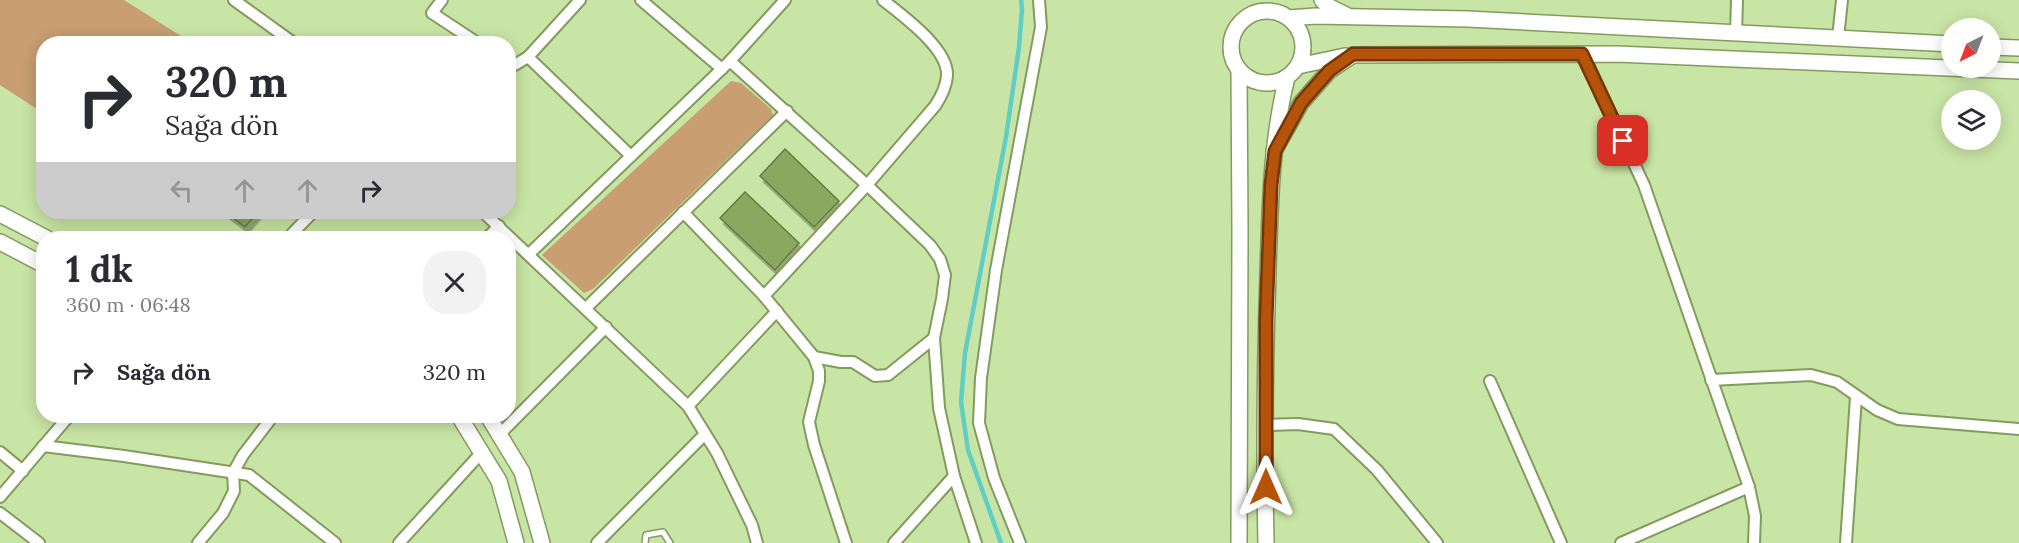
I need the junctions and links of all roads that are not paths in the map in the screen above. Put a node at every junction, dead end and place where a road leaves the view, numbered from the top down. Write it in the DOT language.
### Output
graph roads {
  1 [pos="234,0"];
  2 [pos="442,0"];
  3 [pos="580,0"];
  4 [pos="641,0"];
  5 [pos="785,0"];
  6 [pos="883,0"];
  7 [pos="1039,0"];
  8 [pos="1249,0"];
  9 [pos="1322,0"];
  10 [pos="1737,0"];
  11 [pos="1842,0"];
  12 [pos="1283,10"];
  13 [pos="1246,17"];
  14 [pos="1351,17"];
  15 [pos="1736,33"];
  16 [pos="284,36"];
  17 [pos="467,36"];
  18 [pos="1838,38"];
  19 [pos="1941,43"];
  20 [pos="2001,47"];
  21 [pos="2019,48"];
  22 [pos="1353,54"];
  23 [pos="1582,54"];
  24 [pos="528,57"];
  25 [pos="730,61"];
  26 [pos="516,63"];
  27 [pos="1298,66"];
  28 [pos="722,69"];
  29 [pos="1239,70"];
  30 [pos="2019,71"];
  31 [pos="1287,77"];
  32 [pos="787,111"];
  33 [pos="1275,151"];
  34 [pos="631,156"];
  35 [pos="867,185"];
  36 [pos="683,212"];
  37 [pos="0,214"];
  38 [pos="307,219"];
  39 [pos="491,219"];
  40 [pos="499,226"];
  41 [pos="295,231"];
  42 [pos="494,231"];
  43 [pos="504,231"];
  44 [pos="36,233"];
  45 [pos="0,242"];
  46 [pos="516,242"];
  47 [pos="529,254"];
  48 [pos="36,261"];
  49 [pos="764,296"];
  50 [pos="586,308"];
  51 [pos="777,311"];
  52 [pos="606,327"];
  53 [pos="934,338"];
  54 [pos="814,357"];
  55 [pos="1711,380"];
  56 [pos="1490,381"];
  57 [pos="1856,397"];
  58 [pos="688,406"];
  59 [pos="516,418"];
  60 [pos="63,423"];
  61 [pos="268,423"];
  62 [pos="463,423"];
  63 [pos="493,423"];
  64 [pos="511,423"];
  65 [pos="1266,425"];
  66 [pos="2019,429"];
  67 [pos="500,434"];
  68 [pos="705,434"];
  69 [pos="43,446"];
  70 [pos="0,452"];
  71 [pos="482,452"];
  72 [pos="23,471"];
  73 [pos="233,473"];
  74 [pos="954,477"];
  75 [pos="1749,487"];
  76 [pos="0,497"];
  77 [pos="0,513"];
  78 [pos="39,543"];
  79 [pos="198,543"];
  80 [pos="335,543"];
  81 [pos="399,543"];
  82 [pos="516,543"];
  83 [pos="542,543"];
  84 [pos="597,543"];
  85 [pos="645,543"];
  86 [pos="670,543"];
  87 [pos="757,543"];
  88 [pos="846,543"];
  89 [pos="894,543"];
  90 [pos="976,543"];
  91 [pos="1020,543"];
  92 [pos="1239,543"];
  93 [pos="1266,543"];
  94 [pos="1437,543"];
  95 [pos="1561,543"];
  96 [pos="1620,543"];
  97 [pos="1754,543"];
  98 [pos="1846,543"];
  1 -- 16 [label="street"];
  2 -- 17 [label="street"];
  3 -- 24 [label="street"];
  4 -- 28 [label="street"];
  5 -- 25 [label="street"];
  6 -- 35 [label="street"];
  7 -- 91 [label="street"];
  8 -- 13 [label="main road"];
  9 -- 14 [label="main road"];
  10 -- 15 [label="street"];
  11 -- 18 [label="street"];
  12 -- 13 [label="main road"];
  12 -- 14 [label="main road"];
  12 -- 27 [label="main road"];
  13 -- 29 [label="main road"];
  14 -- 15 [label="main road"];
  15 -- 18 [label="main road"];
  18 -- 19 [label="main road"];
  20 -- 21 [label="main road"];
  22 -- 23 [label="main road"];
  22 -- 27 [label="main road"];
  22 -- 33 [label="main road"];
  23 -- 30 [label="main road"];
  23 -- 55 [label="street"];
  24 -- 26 [label="street"];
  24 -- 34 [label="street"];
  25 -- 28 [label="street"];
  25 -- 32 [label="street"];
  27 -- 31 [label="main road"];
  28 -- 34 [label="street"];
  29 -- 31 [label="main road"];
  29 -- 92 [label="main road"];
  31 -- 33 [label="main road"];
  32 -- 35 [label="street"];
  32 -- 36 [label="street"];
  33 -- 65 [label="main road"];
  34 -- 47 [label="street"];
  35 -- 49 [label="street"];
  35 -- 53 [label="street"];
  36 -- 49 [label="street"];
  36 -- 50 [label="street"];
  37 -- 44 [label="main road"];
  38 -- 41 [label="street"];
  39 -- 40 [label="street"];
  40 -- 42 [label="street"];
  40 -- 43 [label="street"];
  45 -- 48 [label="main road"];
  46 -- 47 [label="street"];
  47 -- 50 [label="street"];
  49 -- 51 [label="street"];
  50 -- 52 [label="street"];
  51 -- 54 [label="street"];
  51 -- 58 [label="street"];
  52 -- 58 [label="street"];
  52 -- 59 [label="street"];
  53 -- 54 [label="street"];
  53 -- 74 [label="street"];
  54 -- 88 [label="street"];
  55 -- 57 [label="street"];
  55 -- 75 [label="street"];
  56 -- 95 [label="street"];
  57 -- 66 [label="street"];
  57 -- 98 [label="street"];
  58 -- 68 [label="street"];
  60 -- 69 [label="street"];
  61 -- 73 [label="street"];
  62 -- 71 [label="main road"];
  63 -- 67 [label="main road"];
  64 -- 67 [label="street"];
  65 -- 93 [label="main road"];
  65 -- 94 [label="street"];
  67 -- 83 [label="main road"];
  68 -- 84 [label="street"];
  68 -- 87 [label="street"];
  69 -- 72 [label="street"];
  69 -- 73 [label="street"];
  70 -- 72 [label="street"];
  71 -- 81 [label="street"];
  71 -- 82 [label="main road"];
  72 -- 76 [label="street"];
  73 -- 79 [label="street"];
  73 -- 80 [label="street"];
  74 -- 89 [label="street"];
  74 -- 90 [label="street"];
  75 -- 96 [label="street"];
  75 -- 97 [label="street"];
  77 -- 78 [label="street"];
  85 -- 86 [label="lane"];
}
